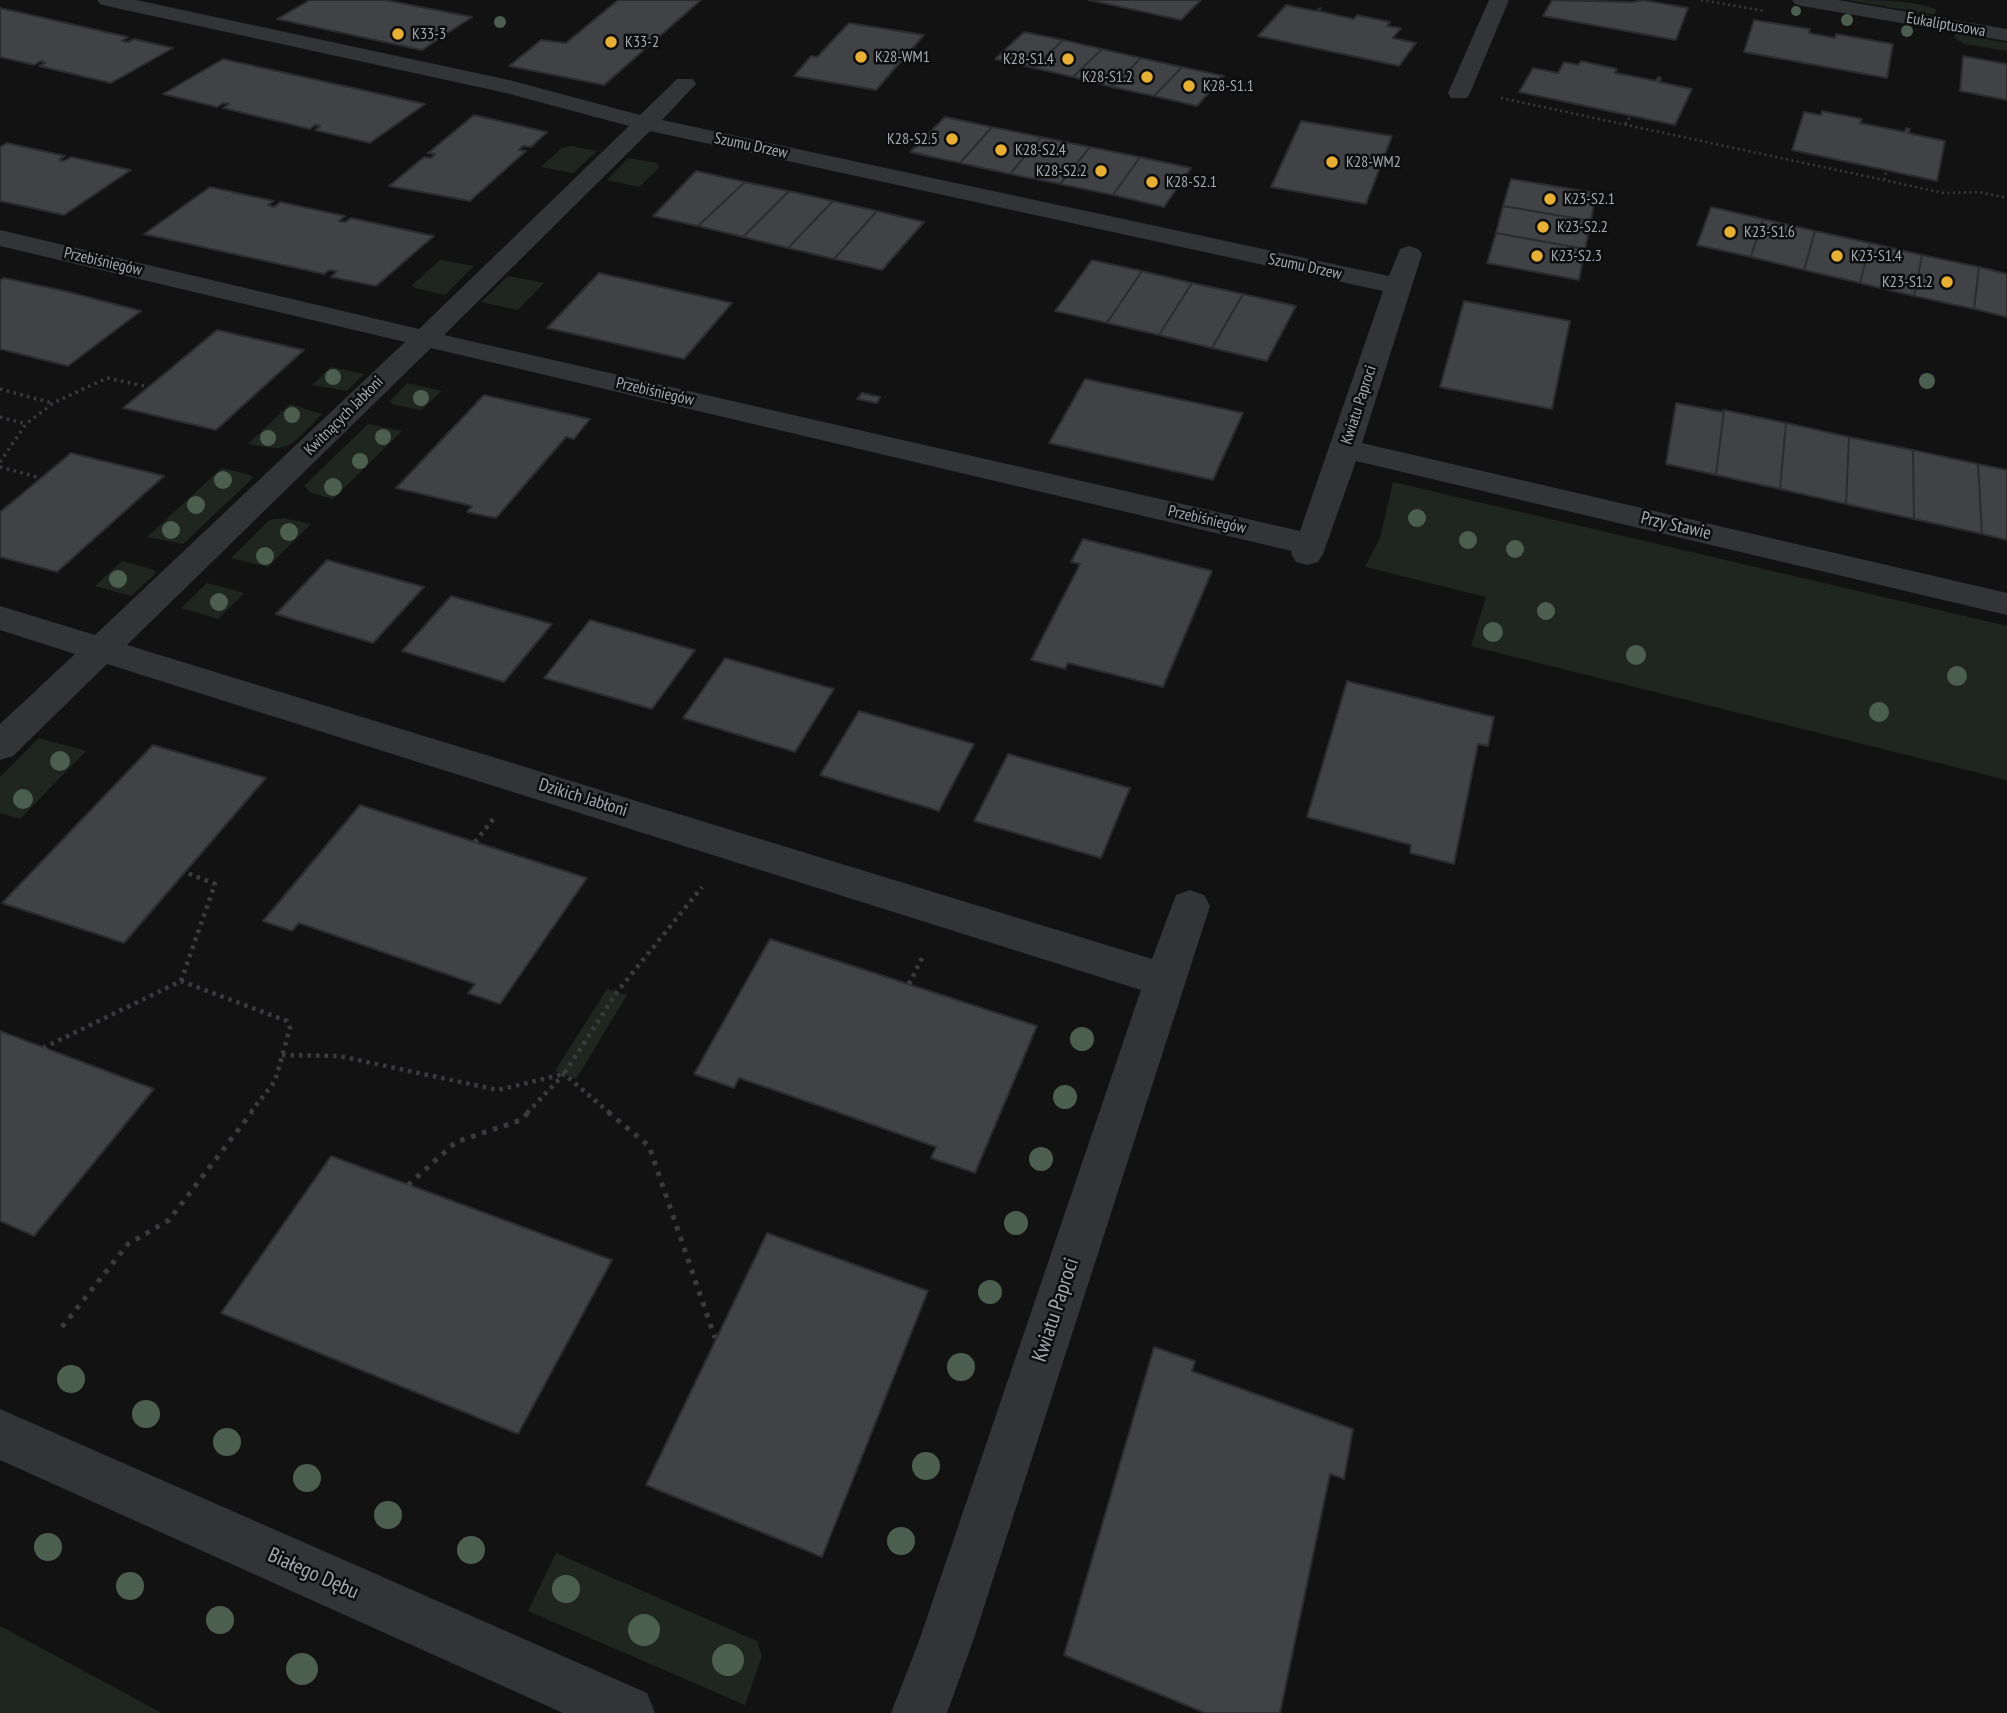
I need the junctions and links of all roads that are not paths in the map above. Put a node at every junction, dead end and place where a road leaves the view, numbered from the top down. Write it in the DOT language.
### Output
graph roads {
  1 [pos="107,0"];
  2 [pos="1499,0"];
  3 [pos="1802,0"];
  4 [pos="2007,35"];
  5 [pos="685,84"];
  6 [pos="1459,93"];
  7 [pos="645,123"];
  8 [pos="0,237"];
  9 [pos="1409,254"];
  10 [pos="1397,286"];
  11 [pos="425,336"];
  12 [pos="1345,449"];
  13 [pos="1309,549"];
  14 [pos="2007,604"];
  15 [pos="0,618"];
  16 [pos="105,649"];
  17 [pos="0,746"];
  18 [pos="1190,906"];
  19 [pos="1165,980"];
  20 [pos="0,1434"];
  21 [pos="627,1713"];
  22 [pos="919,1713"];
  1 -- 7 [label="street, Szumu Drzew"];
  2 -- 6 [label="street"];
  3 -- 4 [label="street, Eukaliptusowa"];
  5 -- 7 [label="street, Kwitnących Jabłoni"];
  7 -- 10 [label="street, Szumu Drzew"];
  7 -- 11 [label="street, Kwitnących Jabłoni"];
  8 -- 11 [label="street, Przebiśniegów"];
  9 -- 10 [label="street, Kwiatu Paproci"];
  10 -- 12 [label="street, Kwiatu Paproci"];
  11 -- 13 [label="street, Przebiśniegów"];
  11 -- 16 [label="street, Kwitnących Jabłoni"];
  12 -- 13 [label="street, Kwiatu Paproci"];
  12 -- 14 [label="street, Przy Stawie"];
  15 -- 16 [label="street, Dzikich Jabłoni"];
  16 -- 17 [label="street, Kwitnących Jabłoni"];
  16 -- 19 [label="street, Dzikich Jabłoni"];
  18 -- 19 [label="street, Kwiatu Paproci"];
  19 -- 22 [label="street, Kwiatu Paproci"];
  20 -- 21 [label="street, Białego Dębu"];
}
